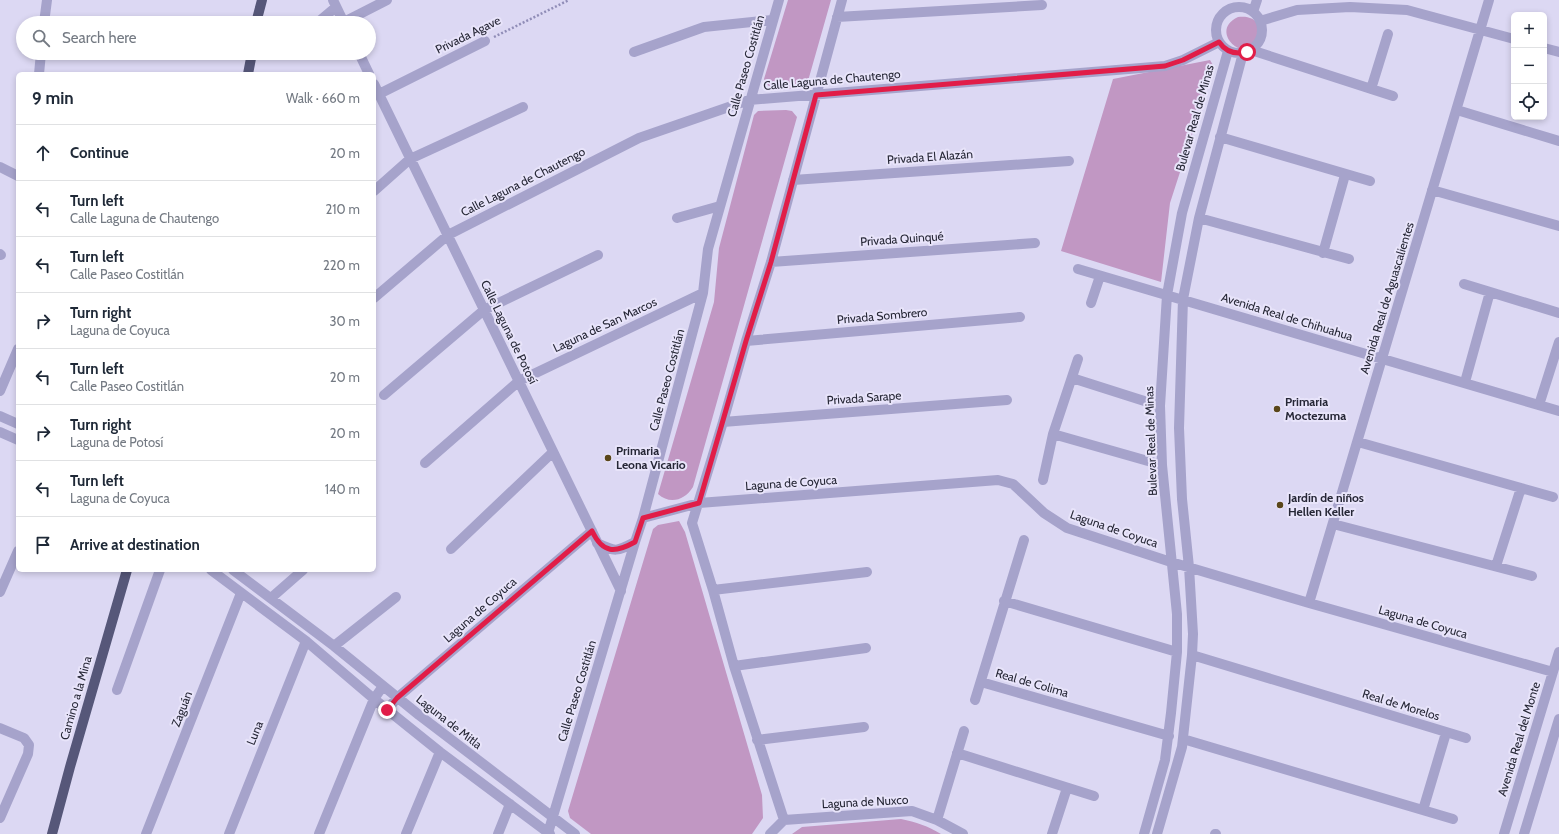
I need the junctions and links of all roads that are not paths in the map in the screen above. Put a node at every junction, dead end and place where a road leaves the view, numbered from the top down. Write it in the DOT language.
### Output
graph roads {
  1 [pos="46,0"];
  2 [pos="262,0"];
  3 [pos="387,0"];
  4 [pos="779,0"];
  5 [pos="842,0"];
  6 [pos="1257,0"];
  7 [pos="1490,0"];
  8 [pos="334,3"];
  9 [pos="1351,3"];
  10 [pos="1242,4"];
  11 [pos="1042,5"];
  12 [pos="1253,12"];
  13 [pos="45,16"];
  14 [pos="258,16"];
  15 [pos="323,16"];
  16 [pos="341,16"];
  17 [pos="356,16"];
  18 [pos="837,17"];
  19 [pos="772,20"];
  20 [pos="1260,21"];
  21 [pos="1480,29"];
  22 [pos="1388,34"];
  23 [pos="1511,38"];
  24 [pos="485,41"];
  25 [pos="1219,42"];
  26 [pos="1547,49"];
  27 [pos="1228,51"];
  28 [pos="634,52"];
  29 [pos="1247,52"];
  30 [pos="1559,52"];
  31 [pos="40,60"];
  32 [pos="251,60"];
  33 [pos="362,60"];
  34 [pos="39,72"];
  35 [pos="248,72"];
  36 [pos="368,72"];
  37 [pos="376,88"];
  38 [pos="1370,89"];
  39 [pos="379,94"];
  40 [pos="816,95"];
  41 [pos="1393,96"];
  42 [pos="749,100"];
  43 [pos="523,107"];
  44 [pos="1457,110"];
  45 [pos="1220,137"];
  46 [pos="1559,141"];
  47 [pos="410,159"];
  48 [pos="1069,161"];
  49 [pos="0,167"];
  50 [pos="16,175"];
  51 [pos="1345,175"];
  52 [pos="793,180"];
  53 [pos="1370,181"];
  54 [pos="376,189"];
  55 [pos="1432,190"];
  56 [pos="720,206"];
  57 [pos="677,218"];
  58 [pos="1199,218"];
  59 [pos="1559,226"];
  60 [pos="448,236"];
  61 [pos="1035,243"];
  62 [pos="1323,253"];
  63 [pos="598,255"];
  64 [pos="1349,259"];
  65 [pos="771,262"];
  66 [pos="1078,269"];
  67 [pos="1100,276"];
  68 [pos="1464,284"];
  69 [pos="1490,292"];
  70 [pos="703,293"];
  71 [pos="1167,295"];
  72 [pos="376,296"];
  73 [pos="1183,299"];
  74 [pos="1091,303"];
  75 [pos="484,310"];
  76 [pos="1559,313"];
  77 [pos="1020,317"];
  78 [pos="746,341"];
  79 [pos="1559,342"];
  80 [pos="16,354"];
  81 [pos="1078,359"];
  82 [pos="1382,359"];
  83 [pos="1072,378"];
  84 [pos="518,381"];
  85 [pos="1465,382"];
  86 [pos="0,390"];
  87 [pos="384,395"];
  88 [pos="1007,400"];
  89 [pos="1539,404"];
  90 [pos="1160,406"];
  91 [pos="1559,411"];
  92 [pos="0,416"];
  93 [pos="723,422"];
  94 [pos="16,423"];
  95 [pos="0,432"];
  96 [pos="1053,434"];
  97 [pos="16,439"];
  98 [pos="1358,442"];
  99 [pos="553,452"];
  100 [pos="425,463"];
  101 [pos="1162,465"];
  102 [pos="1043,480"];
  103 [pos="1521,488"];
  104 [pos="1553,497"];
  105 [pos="699,503"];
  106 [pos="643,518"];
  107 [pos="1333,524"];
  108 [pos="592,531"];
  109 [pos="1024,540"];
  110 [pos="597,542"];
  111 [pos="635,542"];
  112 [pos="451,549"];
  113 [pos="16,556"];
  114 [pos="1171,562"];
  115 [pos="1496,566"];
  116 [pos="1189,567"];
  117 [pos="125,572"];
  118 [pos="159,572"];
  119 [pos="214,572"];
  120 [pos="236,572"];
  121 [pos="301,572"];
  122 [pos="867,572"];
  123 [pos="1532,576"];
  124 [pos="713,590"];
  125 [pos="621,591"];
  126 [pos="0,592"];
  127 [pos="241,593"];
  128 [pos="396,596"];
  129 [pos="271,598"];
  130 [pos="1004,601"];
  131 [pos="1309,603"];
  132 [pos="306,641"];
  133 [pos="334,646"];
  134 [pos="866,648"];
  135 [pos="1177,652"];
  136 [pos="1559,652"];
  137 [pos="1192,655"];
  138 [pos="734,666"];
  139 [pos="1553,672"];
  140 [pos="981,682"];
  141 [pos="383,686"];
  142 [pos="117,690"];
  143 [pos="397,698"];
  144 [pos="374,699"];
  145 [pos="975,700"];
  146 [pos="387,710"];
  147 [pos="1559,718"];
  148 [pos="864,727"];
  149 [pos="0,728"];
  150 [pos="964,731"];
  151 [pos="1446,733"];
  152 [pos="1169,736"];
  153 [pos="1466,738"];
  154 [pos="1183,739"];
  155 [pos="757,740"];
  156 [pos="440,752"];
  157 [pos="957,753"];
  158 [pos="1067,788"];
  159 [pos="1094,796"];
  160 [pos="510,804"];
  161 [pos="1423,810"];
  162 [pos="0,818"];
  163 [pos="553,818"];
  164 [pos="1453,819"];
  165 [pos="784,820"];
  166 [pos="937,820"];
  167 [pos="549,833"];
  168 [pos="52,834"];
  169 [pos="146,834"];
  170 [pos="229,834"];
  171 [pos="319,834"];
  172 [pos="406,834"];
  173 [pos="498,834"];
  174 [pos="575,834"];
  175 [pos="770,834"];
  176 [pos="963,834"];
  177 [pos="1052,834"];
  178 [pos="1144,834"];
  179 [pos="1158,834"];
  180 [pos="1504,834"];
  181 [pos="1524,834"];
  1 -- 13 [label="street"];
  2 -- 14 [label="main road"];
  3 -- 17 [label="street"];
  4 -- 19 [label="street, Calle Paseo Costitlán"];
  5 -- 18 [label="street"];
  6 -- 12 [label="street"];
  7 -- 21 [label="street, Avenida Real de Aguascalientes"];
  8 -- 15 [label="street"];
  8 -- 16 [label="street"];
  9 -- 20 [label="street"];
  9 -- 21 [label="street"];
  10 -- 12 [label="street"];
  10 -- 25 [label="street"];
  11 -- 18 [label="street"];
  12 -- 20 [label="street"];
  18 -- 40 [label="street"];
  19 -- 28 [label="street"];
  19 -- 42 [label="street, Calle Paseo Costitlán"];
  20 -- 29 [label="street"];
  21 -- 23 [label="street"];
  21 -- 44 [label="street, Avenida Real de Aguascalientes"];
  22 -- 38 [label="street"];
  24 -- 39 [label="street, Privada Agave"];
  25 -- 27 [label="street"];
  25 -- 40 [label="street, Calle Laguna de Chautengo"];
  26 -- 30 [label="street"];
  27 -- 29 [label="street"];
  27 -- 71 [label="street, Bulevar Real de Minas"];
  29 -- 38 [label="street"];
  29 -- 45 [label="street"];
  31 -- 34 [label="street"];
  32 -- 35 [label="main road"];
  33 -- 36 [label="street"];
  37 -- 39 [label="street, Calle Laguna de Potosí"];
  38 -- 41 [label="street"];
  39 -- 47 [label="street, Calle Laguna de Potosí"];
  40 -- 42 [label="street, Calle Laguna de Chautengo"];
  40 -- 52 [label="street"];
  42 -- 56 [label="street, Calle Paseo Costitlán"];
  42 -- 60 [label="street, Calle Laguna de Chautengo"];
  43 -- 47 [label="street"];
  44 -- 46 [label="street"];
  44 -- 55 [label="street, Avenida Real de Aguascalientes"];
  45 -- 51 [label="street"];
  45 -- 58 [label="street"];
  47 -- 54 [label="street"];
  47 -- 60 [label="street, Calle Laguna de Potosí"];
  48 -- 52 [label="street, Privada El Alazán"];
  49 -- 50 [label="street"];
  51 -- 53 [label="street"];
  51 -- 62 [label="street"];
  52 -- 65 [label="street"];
  55 -- 59 [label="street"];
  55 -- 82 [label="street, Avenida Real de Aguascalientes"];
  56 -- 57 [label="street"];
  56 -- 70 [label="street, Calle Paseo Costitlán"];
  58 -- 62 [label="street"];
  58 -- 73 [label="street"];
  60 -- 72 [label="street, Calle Laguna de Chautengo"];
  60 -- 75 [label="street, Calle Laguna de Potosí"];
  61 -- 65 [label="street, Privada Quinqué"];
  62 -- 64 [label="street"];
  63 -- 75 [label="street"];
  65 -- 78 [label="street"];
  66 -- 67 [label="street, Avenida Real de Chihuahua"];
  67 -- 71 [label="street, Avenida Real de Chihuahua"];
  67 -- 74 [label="street"];
  68 -- 69 [label="street"];
  69 -- 76 [label="street"];
  69 -- 85 [label="street"];
  70 -- 84 [label="street, Laguna de San Marcos"];
  70 -- 106 [label="street, Calle Paseo Costitlán"];
  71 -- 73 [label="street, Avenida Real de Chihuahua"];
  71 -- 90 [label="street, Bulevar Real de Minas"];
  73 -- 82 [label="street, Avenida Real de Chihuahua"];
  73 -- 116 [label="street"];
  75 -- 84 [label="street, Calle Laguna de Potosí"];
  75 -- 87 [label="street"];
  77 -- 78 [label="street, Privada Sombrero"];
  78 -- 93 [label="street"];
  79 -- 89 [label="street"];
  80 -- 86 [label="street"];
  81 -- 83 [label="street"];
  82 -- 85 [label="street, Avenida Real de Chihuahua"];
  82 -- 98 [label="street, Avenida Real de Aguascalientes"];
  83 -- 90 [label="street"];
  83 -- 96 [label="street"];
  84 -- 99 [label="street, Calle Laguna de Potosí"];
  84 -- 100 [label="street, Laguna de San Marcos"];
  85 -- 89 [label="street, Avenida Real de Chihuahua"];
  88 -- 93 [label="street, Privada Sarape"];
  89 -- 91 [label="street, Avenida Real de Chihuahua"];
  90 -- 101 [label="street, Bulevar Real de Minas"];
  92 -- 94 [label="street"];
  93 -- 105 [label="street"];
  95 -- 97 [label="street"];
  96 -- 101 [label="street"];
  96 -- 102 [label="street"];
  98 -- 103 [label="street"];
  98 -- 107 [label="street, Avenida Real de Aguascalientes"];
  99 -- 108 [label="street, Calle Laguna de Potosí"];
  99 -- 112 [label="street"];
  101 -- 114 [label="street, Bulevar Real de Minas"];
  103 -- 104 [label="street"];
  103 -- 115 [label="street"];
  105 -- 106 [label="street, Laguna de Coyuca"];
  105 -- 114 [label="street, Laguna de Coyuca"];
  105 -- 124 [label="street"];
  106 -- 111 [label="street, Calle Paseo Costitlán"];
  107 -- 115 [label="street"];
  107 -- 131 [label="street, Avenida Real de Aguascalientes"];
  108 -- 110 [label="street, Calle Laguna de Potosí"];
  108 -- 143 [label="street, Laguna de Coyuca"];
  109 -- 130 [label="street, Real de Colima"];
  110 -- 111 [label="street"];
  110 -- 125 [label="street, Calle Laguna de Potosí"];
  111 -- 125 [label="street, Calle Paseo Costitlán"];
  113 -- 126 [label="street"];
  114 -- 116 [label="street, Laguna de Coyuca"];
  114 -- 135 [label="street, Bulevar Real de Minas"];
  115 -- 123 [label="street"];
  116 -- 131 [label="street, Laguna de Coyuca"];
  116 -- 137 [label="street"];
  117 -- 168 [label="main road, Camino a la Mina"];
  118 -- 142 [label="street"];
  119 -- 127 [label="street"];
  120 -- 129 [label="street, Laguna de Mitla"];
  121 -- 129 [label="street"];
  122 -- 124 [label="street"];
  124 -- 138 [label="street"];
  125 -- 163 [label="street, Calle Paseo Costitlán"];
  127 -- 132 [label="street"];
  127 -- 169 [label="street, Zaguán"];
  128 -- 133 [label="street"];
  129 -- 133 [label="street, Laguna de Mitla"];
  130 -- 135 [label="street"];
  130 -- 140 [label="street, Real de Colima"];
  131 -- 139 [label="street, Laguna de Coyuca"];
  132 -- 144 [label="street"];
  132 -- 170 [label="street, Luna"];
  133 -- 141 [label="street, Laguna de Mitla"];
  134 -- 138 [label="street"];
  135 -- 152 [label="street, Bulevar Real de Minas"];
  136 -- 139 [label="street, Avenida Real del Monte"];
  137 -- 151 [label="street, Real de Morelos"];
  137 -- 154 [label="street"];
  138 -- 155 [label="street"];
  139 -- 180 [label="street, Avenida Real del Monte"];
  140 -- 145 [label="street"];
  140 -- 152 [label="street, Real de Colima"];
  141 -- 143 [label="street, Laguna de Mitla"];
  141 -- 144 [label="street"];
  143 -- 146 [label="street, Laguna de Coyuca"];
  143 -- 163 [label="street, Laguna de Mitla"];
  144 -- 146 [label="street"];
  144 -- 171 [label="street"];
  146 -- 156 [label="street"];
  147 -- 181 [label="street"];
  148 -- 155 [label="street"];
  149 -- 162 [label="street"];
  150 -- 157 [label="street"];
  151 -- 153 [label="street"];
  151 -- 161 [label="street, Real de Morelos"];
  152 -- 178 [label="street, Bulevar Real de Minas"];
  154 -- 161 [label="street"];
  154 -- 179 [label="street"];
  155 -- 165 [label="street"];
  156 -- 160 [label="street"];
  156 -- 172 [label="street"];
  157 -- 158 [label="street"];
  157 -- 166 [label="street"];
  158 -- 159 [label="street"];
  158 -- 177 [label="street"];
  160 -- 167 [label="street"];
  160 -- 173 [label="street"];
  161 -- 164 [label="street"];
  163 -- 167 [label="street, Calle Paseo Costitlán"];
  163 -- 174 [label="street, Laguna de Mitla"];
  165 -- 166 [label="street, Laguna de Nuxco"];
  165 -- 175 [label="street"];
  166 -- 176 [label="street, Laguna de Nuxco"];
}
